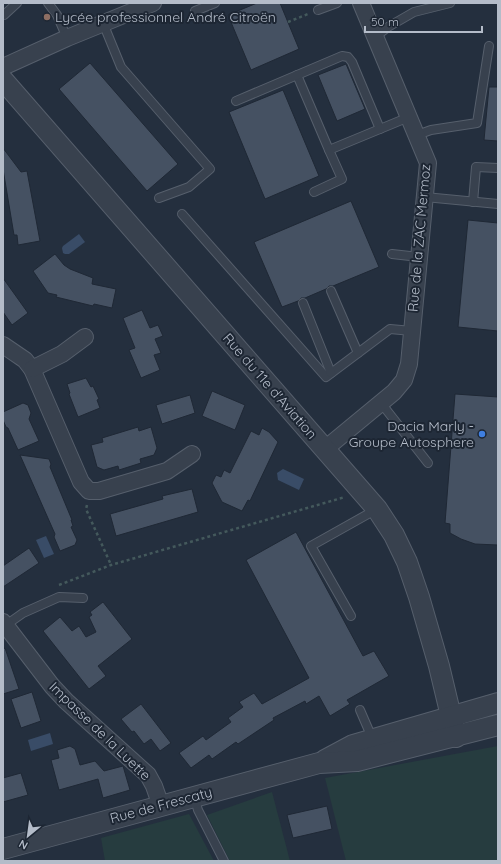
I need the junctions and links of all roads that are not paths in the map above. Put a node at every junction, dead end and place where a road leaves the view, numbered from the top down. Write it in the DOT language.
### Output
graph roads {
  1 [pos="18,3"];
  2 [pos="48,3"];
  3 [pos="153,3"];
  4 [pos="215,3"];
  5 [pos="337,3"];
  6 [pos="361,3"];
  7 [pos="450,3"];
  8 [pos="318,10"];
  9 [pos="195,11"];
  10 [pos="4,15"];
  11 [pos="103,23"];
  12 [pos="375,37"];
  13 [pos="67,38"];
  14 [pos="489,46"];
  15 [pos="3,67"];
  16 [pos="297,75"];
  17 [pos="3,80"];
  18 [pos="236,101"];
  19 [pos="409,117"];
  20 [pos="380,129"];
  21 [pos="417,135"];
  22 [pos="329,150"];
  23 [pos="498,168"];
  24 [pos="314,192"];
  25 [pos="425,197"];
  26 [pos="159,198"];
  27 [pos="473,202"];
  28 [pos="498,204"];
  29 [pos="182,214"];
  30 [pos="392,254"];
  31 [pos="419,257"];
  32 [pos="331,291"];
  33 [pos="303,303"];
  34 [pos="412,331"];
  35 [pos="85,337"];
  36 [pos="3,345"];
  37 [pos="358,354"];
  38 [pos="32,369"];
  39 [pos="331,374"];
  40 [pos="381,403"];
  41 [pos="325,449"];
  42 [pos="192,454"];
  43 [pos="428,463"];
  44 [pos="377,510"];
  45 [pos="83,598"];
  46 [pos="350,616"];
  47 [pos="4,624"];
  48 [pos="498,703"];
  49 [pos="360,710"];
  50 [pos="451,717"];
  51 [pos="498,725"];
  52 [pos="456,737"];
  53 [pos="376,747"];
  54 [pos="194,796"];
  55 [pos="161,806"];
  56 [pos="3,849"];
  57 [pos="224,861"];
  1 -- 10 [label="lane"];
  2 -- 13 [label="lane"];
  3 -- 11 [label="street"];
  4 -- 9 [label="lane"];
  5 -- 8 [label="lane"];
  6 -- 12 [label="street, Rue de la ZAC Mermoz"];
  7 -- 12 [label="lane"];
  11 -- 13 [label="street"];
  11 -- 26 [label="lane"];
  12 -- 19 [label="street, Rue de la ZAC Mermoz"];
  13 -- 15 [label="street"];
  14 -- 21 [label="lane"];
  16 -- 18 [label="lane"];
  16 -- 20 [label="lane"];
  16 -- 22 [label="lane"];
  17 -- 41 [label="street, Rue du 11e d'Aviation"];
  19 -- 20 [label="lane"];
  19 -- 21 [label="street, Rue de la ZAC Mermoz"];
  20 -- 22 [label="lane"];
  21 -- 25 [label="street, Rue de la ZAC Mermoz"];
  22 -- 24 [label="lane"];
  23 -- 27 [label="lane"];
  25 -- 27 [label="lane"];
  25 -- 31 [label="street, Rue de la ZAC Mermoz"];
  27 -- 28 [label="lane"];
  29 -- 39 [label="lane"];
  30 -- 31 [label="lane"];
  31 -- 34 [label="street, Rue de la ZAC Mermoz"];
  32 -- 37 [label="lane"];
  33 -- 39 [label="lane"];
  34 -- 37 [label="lane"];
  34 -- 40 [label="street, Rue de la ZAC Mermoz"];
  35 -- 38 [label="street"];
  36 -- 38 [label="street"];
  37 -- 39 [label="lane"];
  38 -- 42 [label="street"];
  40 -- 41 [label="street, Rue de la ZAC Mermoz"];
  40 -- 43 [label="lane"];
  41 -- 44 [label="street, Rue du 11e d'Aviation"];
  44 -- 46 [label="lane"];
  44 -- 50 [label="street, Rue du 11e d'Aviation"];
  45 -- 47 [label="lane"];
  47 -- 55 [label="street, Impasse de la Luette"];
  48 -- 50 [label="street, Rue de Frescaty"];
  49 -- 53 [label="lane"];
  50 -- 52 [label="street, Rue du 11e d'Aviation"];
  50 -- 53 [label="street, Rue de Frescaty"];
  51 -- 52 [label="street, Rue de Frescaty"];
  52 -- 53 [label="street, Rue de Frescaty"];
  53 -- 54 [label="street, Rue de Frescaty"];
  54 -- 55 [label="street, Rue de Frescaty"];
  54 -- 57 [label="lane"];
  55 -- 56 [label="street, Rue de Frescaty"];
}
